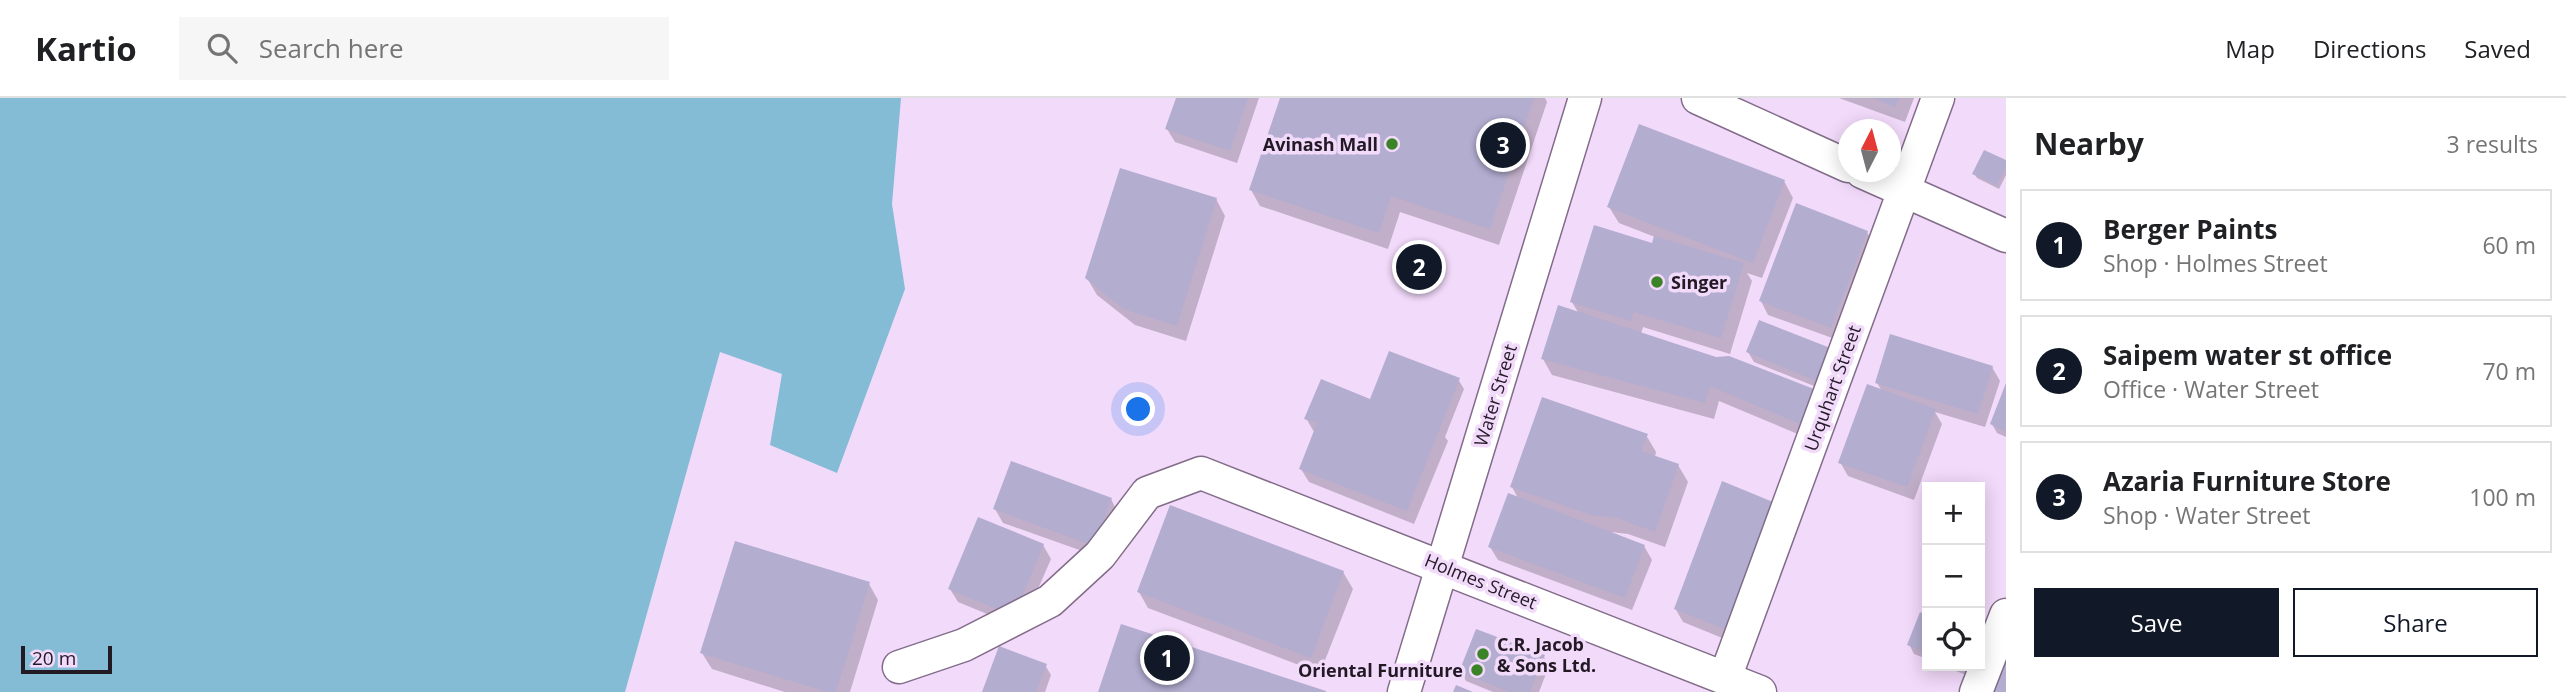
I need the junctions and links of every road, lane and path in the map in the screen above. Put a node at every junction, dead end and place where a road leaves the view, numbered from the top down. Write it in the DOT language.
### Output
graph roads {
  1 [pos="1586,98"];
  2 [pos="1699,98"];
  3 [pos="1938,98"];
  4 [pos="1838,161"];
  5 [pos="1884,182"];
  6 [pos="1904,191"];
  7 [pos="2006,236"];
  8 [pos="1443,566"];
  9 [pos="2006,615"];
  10 [pos="899,667"];
  11 [pos="1725,678"];
  12 [pos="1757,691"];
  13 [pos="1404,692"];
  14 [pos="1976,692"];
  1 -- 8 [label="street, Water Street"];
  2 -- 4 [label="street"];
  3 -- 6 [label="street, Urquhart Street"];
  5 -- 6 [label="street"];
  6 -- 7 [label="street"];
  6 -- 11 [label="street, Urquhart Street"];
  8 -- 10 [label="street, Holmes Street"];
  8 -- 11 [label="street, Holmes Street"];
  8 -- 13 [label="street, Water Street"];
  9 -- 14 [label="street"];
  11 -- 12 [label="street, Holmes Street"];
}
